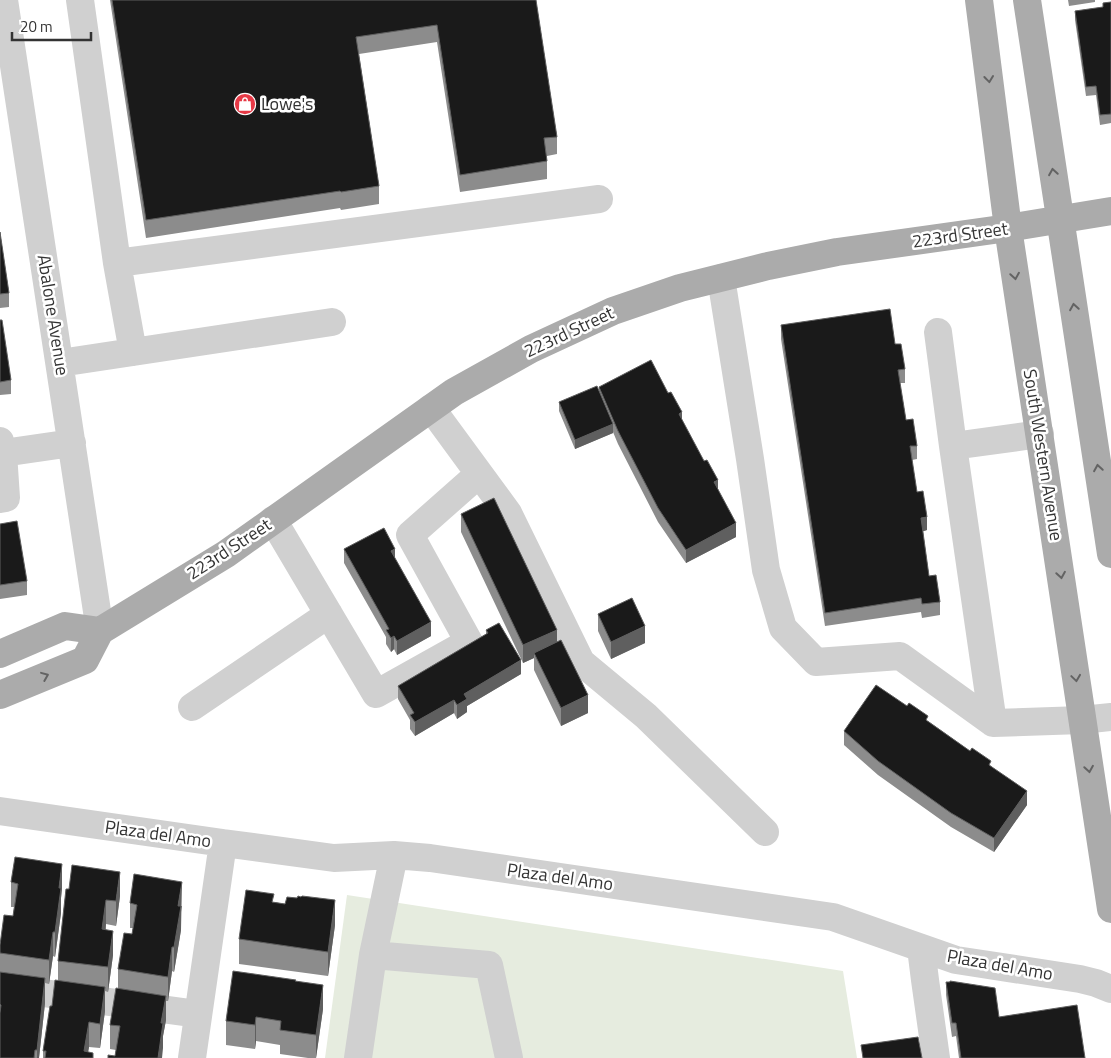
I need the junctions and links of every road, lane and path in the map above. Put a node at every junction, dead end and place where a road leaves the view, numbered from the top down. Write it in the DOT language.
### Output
graph roads {
  1 [pos="4,0"];
  2 [pos="80,0"];
  3 [pos="979,0"];
  4 [pos="1028,0"];
  5 [pos="599,199"];
  6 [pos="1111,211"];
  7 [pos="1060,220"];
  8 [pos="1008,228"];
  9 [pos="117,263"];
  10 [pos="721,278"];
  11 [pos="332,322"];
  12 [pos="938,332"];
  13 [pos="133,352"];
  14 [pos="60,362"];
  15 [pos="431,408"];
  16 [pos="1040,434"];
  17 [pos="72,443"];
  18 [pos="953,446"];
  19 [pos="2,447"];
  20 [pos="479,474"];
  21 [pos="0,499"];
  22 [pos="273,520"];
  23 [pos="1111,554"];
  24 [pos="329,614"];
  25 [pos="100,631"];
  26 [pos="0,654"];
  27 [pos="0,695"];
  28 [pos="192,706"];
  29 [pos="1111,717"];
  30 [pos="1082,720"];
  31 [pos="994,723"];
  32 [pos="0,811"];
  33 [pos="765,832"];
  34 [pos="223,843"];
  35 [pos="394,855"];
  36 [pos="1110,894"];
  37 [pos="921,948"];
  38 [pos="373,955"];
  39 [pos="0,987"];
  40 [pos="1111,989"];
  41 [pos="198,1014"];
  42 [pos="192,1058"];
  43 [pos="358,1058"];
  44 [pos="510,1058"];
  45 [pos="936,1058"];
  1 -- 14 [label="street, Abalone Avenue"];
  2 -- 9 [label="street"];
  3 -- 8 [label="main road, South Western Avenue, one-way"];
  7 -- 4 [label="main road, one-way"];
  5 -- 9 [label="street"];
  6 -- 7 [label="main road, 223rd Street"];
  7 -- 8 [label="main road, 223rd Street"];
  23 -- 7 [label="main road, one-way"];
  8 -- 10 [label="main road, 223rd Street"];
  8 -- 16 [label="main road, South Western Avenue, one-way"];
  9 -- 13 [label="street"];
  10 -- 15 [label="main road, 223rd Street"];
  10 -- 31 [label="street"];
  11 -- 13 [label="street"];
  12 -- 18 [label="street"];
  13 -- 14 [label="street"];
  14 -- 17 [label="street, Abalone Avenue"];
  15 -- 20 [label="street"];
  15 -- 22 [label="main road, 223rd Street"];
  16 -- 18 [label="street"];
  16 -- 30 [label="main road, South Western Avenue, one-way"];
  17 -- 19 [label="street"];
  17 -- 25 [label="street, Abalone Avenue"];
  18 -- 31 [label="street"];
  19 -- 21 [label="street"];
  20 -- 24 [label="street"];
  20 -- 33 [label="street"];
  22 -- 24 [label="street"];
  22 -- 25 [label="main road, 223rd Street"];
  24 -- 28 [label="street"];
  25 -- 26 [label="main road"];
  27 -- 25 [label="main road, one-way"];
  29 -- 30 [label="street"];
  30 -- 31 [label="street"];
  30 -- 36 [label="main road, South Western Avenue, one-way"];
  32 -- 34 [label="street, Plaza del Amo"];
  34 -- 35 [label="street, Plaza del Amo"];
  34 -- 41 [label="street"];
  35 -- 37 [label="street, Plaza del Amo"];
  35 -- 38 [label="street"];
  37 -- 40 [label="street, Plaza del Amo"];
  37 -- 45 [label="street"];
  38 -- 43 [label="street"];
  38 -- 44 [label="street"];
  39 -- 41 [label="street"];
  41 -- 42 [label="street"];
}
